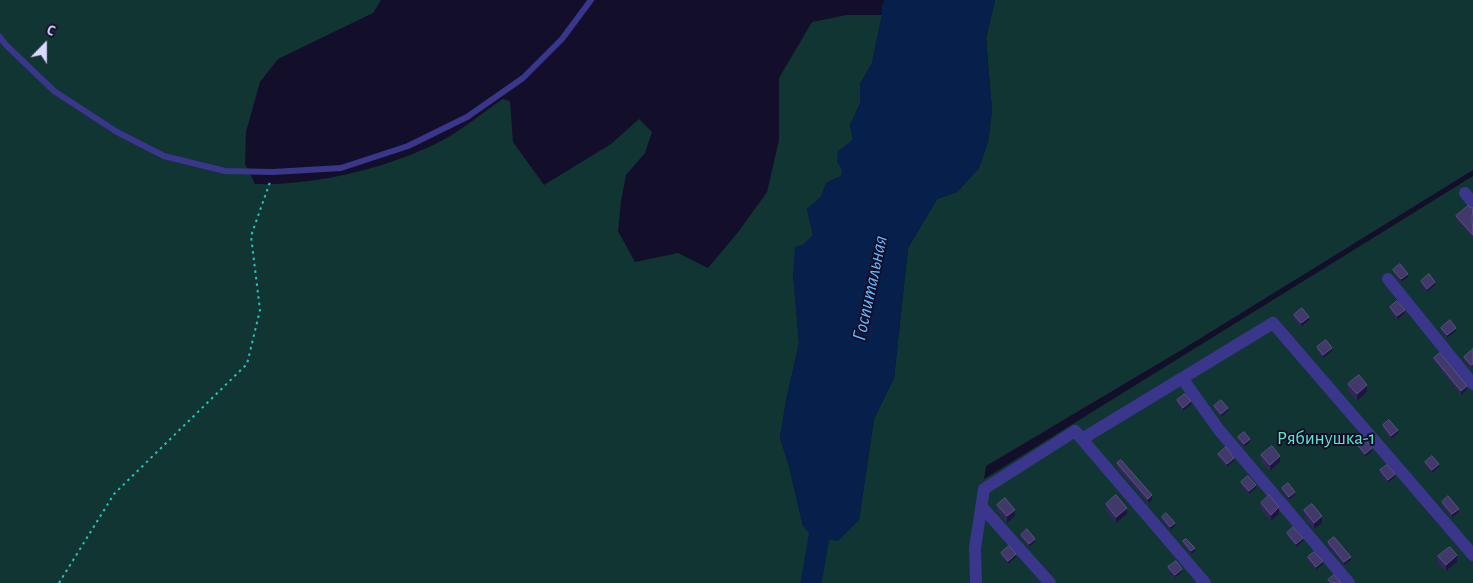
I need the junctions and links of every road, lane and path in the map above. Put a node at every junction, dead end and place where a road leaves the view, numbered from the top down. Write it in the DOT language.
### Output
graph roads {
  1 [pos="591,0"];
  2 [pos="0,37"];
  3 [pos="273,172"];
  4 [pos="1388,280"];
  5 [pos="1182,378"];
  6 [pos="1473,384"];
  7 [pos="1082,439"];
  8 [pos="982,507"];
  9 [pos="1473,555"];
  10 [pos="59,583"];
  11 [pos="976,583"];
  12 [pos="1050,583"];
  13 [pos="1205,583"];
  14 [pos="1349,583"];
  1 -- 3 [label="lane"];
  2 -- 3 [label="lane"];
  3 -- 10 [label="path"];
  4 -- 6 [label="street"];
  5 -- 7 [label="street"];
  5 -- 9 [label="street"];
  5 -- 14 [label="street"];
  7 -- 8 [label="street"];
  7 -- 13 [label="street"];
  8 -- 11 [label="street"];
  8 -- 12 [label="street"];
}
